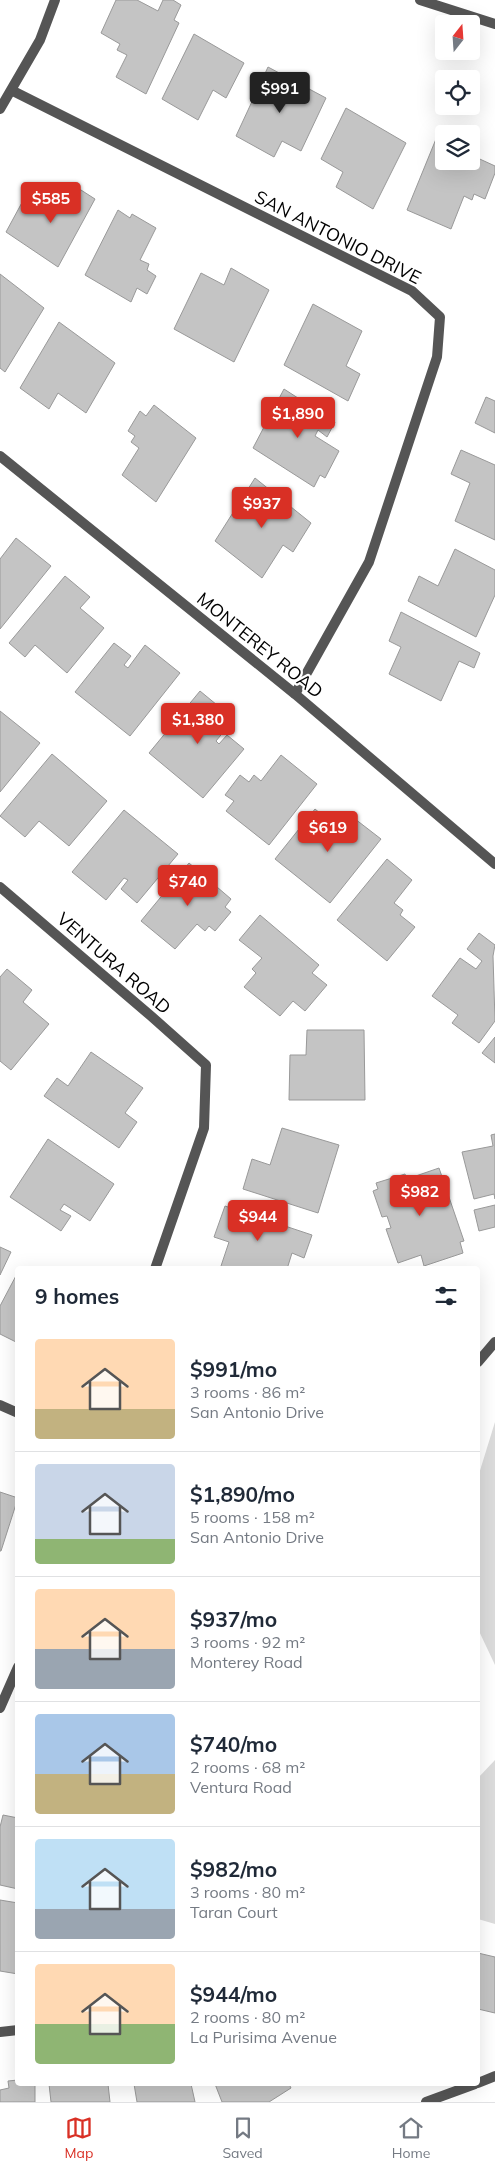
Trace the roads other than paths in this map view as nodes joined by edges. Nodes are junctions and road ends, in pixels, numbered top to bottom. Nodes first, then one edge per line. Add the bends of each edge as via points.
1 (55, 0) edge
2 (420, 0) edge
3 (495, 24) edge
4 (13, 91) junction
5 (0, 110) edge
6 (0, 456) edge
7 (295, 694) junction
8 (495, 864) edge
9 (0, 887) edge
10 (156, 1266) edge
11 (495, 1342) edge
12 (480, 1360) edge
13 (0, 1405) edge
14 (15, 1412) edge
15 (15, 1674) edge
16 (0, 1708) edge
17 (15, 2030) edge
18 (0, 2032) edge
19 (495, 2076) edge
20 (480, 2082) edge
21 (468, 2086) edge
22 (426, 2102) edge

1 - 4 street via 40,40
2 - 3 street
4 - 5 street
4 - 7 street, SAN ANTONIO DRIVE via 412,290 440,317 437,357 369,562
6 - 7 street, MONTEREY ROAD
7 - 8 street, MONTEREY ROAD
9 - 10 street, VENTURA ROAD via 206,1066 204,1128
11 - 12 street
13 - 14 street
15 - 16 street
17 - 18 street
19 - 20 street
21 - 22 street

